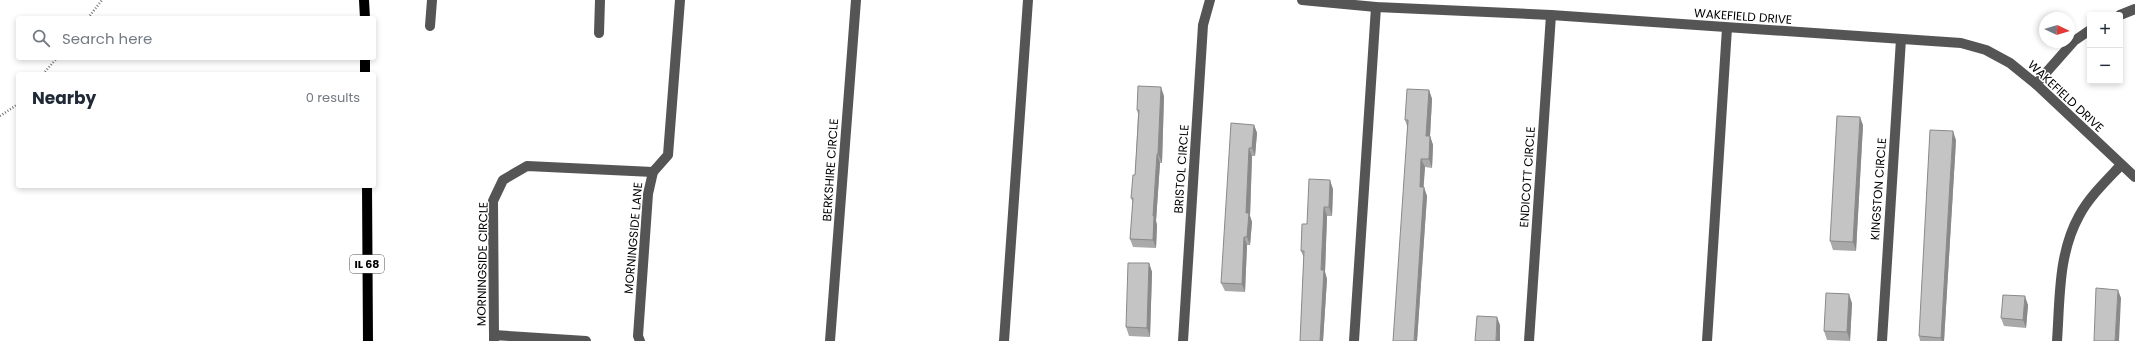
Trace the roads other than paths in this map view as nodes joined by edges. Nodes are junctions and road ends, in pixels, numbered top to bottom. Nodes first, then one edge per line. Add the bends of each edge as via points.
1 (364, 0) edge
2 (432, 0) edge
3 (600, 0) edge
4 (680, 0) edge
5 (856, 0) edge
6 (1028, 0) edge
7 (1210, 0) edge
8 (1302, 0) edge
9 (1376, 7) junction
10 (2135, 9) edge
11 (2123, 14) edge
12 (365, 16) edge
13 (1551, 16) junction
14 (430, 26) dead end
15 (1727, 28) junction
16 (2087, 32) edge
17 (598, 33) dead end
18 (1901, 39) junction
19 (365, 60) edge
20 (365, 72) edge
21 (2036, 84) junction
22 (2121, 164) junction
23 (653, 172) junction
24 (2135, 177) edge
25 (367, 188) edge
26 (494, 338) edge
27 (368, 341) edge
28 (586, 341) edge
29 (640, 341) edge
30 (830, 341) edge
31 (1004, 341) edge
32 (1182, 341) edge
33 (1354, 341) edge
34 (1529, 341) edge
35 (1707, 341) edge
36 (1882, 341) edge
37 (2057, 341) edge

1 - 12 main road
2 - 14 street
3 - 17 street
4 - 23 street, MORNINGSIDE LANE via 668,155
5 - 30 street, BERKSHIRE CIRCLE
6 - 31 street
7 - 32 street, BRISTOL CIRCLE via 1203,25
8 - 9 street, WAKEFIELD DRIVE
9 - 13 street, WAKEFIELD DRIVE
9 - 33 street
10 - 11 street
13 - 15 street, WAKEFIELD DRIVE
13 - 34 street, ENDICOTT CIRCLE
15 - 18 street, WAKEFIELD DRIVE
15 - 35 street
16 - 21 street via 2074,41
18 - 21 street, WAKEFIELD DRIVE via 1961,43 1986,50 2010,62
18 - 36 street, KINGSTON CIRCLE
19 - 20 main road
21 - 22 street, WAKEFIELD DRIVE
22 - 24 street, WAKEFIELD DRIVE
22 - 37 street via 2094,193 2068,239 2062,265
23 - 26 street, MORNINGSIDE CIRCLE via 527,166 503,180 493,201
23 - 29 street, MORNINGSIDE LANE via 648,202 638,336
25 - 27 main road, IL 68
26 - 28 street, MORNINGSIDE CIRCLE

